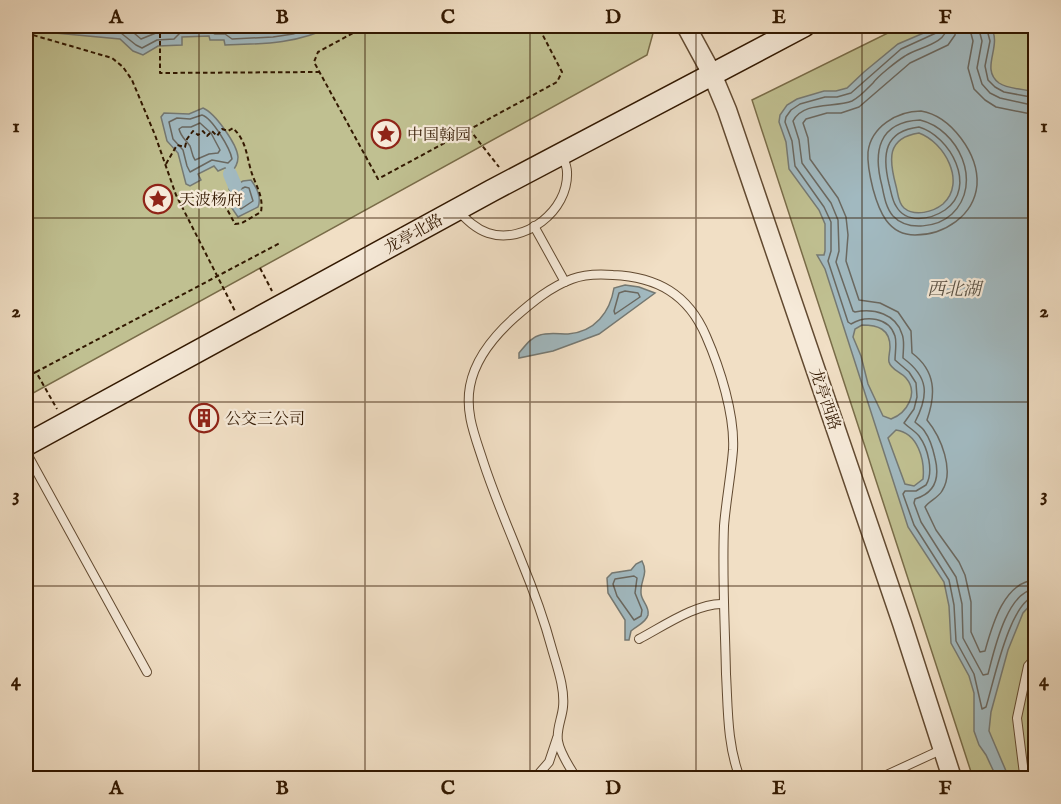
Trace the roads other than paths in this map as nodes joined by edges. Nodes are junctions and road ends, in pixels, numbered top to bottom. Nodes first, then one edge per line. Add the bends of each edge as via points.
1 (686, 26) edge
2 (773, 26) edge
3 (804, 26) edge
4 (1035, 26) edge
5 (1035, 45) edge
6 (709, 68) junction
7 (562, 153) junction
8 (456, 209) junction
9 (534, 226) junction
10 (565, 282) junction
11 (26, 429) edge
12 (26, 445) edge
13 (26, 452) edge
14 (724, 604) junction
15 (639, 639) dead end
16 (1035, 657) edge
17 (147, 672) dead end
18 (557, 737) junction
19 (942, 749) junction
20 (535, 778) edge
21 (576, 778) edge
22 (740, 778) edge
23 (880, 778) edge
24 (952, 778) edge
25 (1027, 778) edge

1 - 6 street, 龙亭西路
2 - 6 main road, 龙亭北路
3 - 6 main road, 龙亭北路
4 - 5 lane
6 - 7 main road, 龙亭北路
6 - 11 main road, 龙亭北路 via 501,169
6 - 19 street, 龙亭西路 via 731,121
7 - 8 main road, 龙亭北路
7 - 9 lane via 566,188 552,212
8 - 9 lane via 487,233 513,235
8 - 12 main road, 龙亭北路
9 - 10 lane
10 - 14 lane via 594,274 654,282 680,298 705,333 733,427 724,525
10 - 18 lane via 540,296 497,333 477,364 468,408 495,497 552,647 564,704
13 - 17 lane
14 - 15 lane via 701,607
14 - 22 lane via 728,718
16 - 25 lane via 1028,666 1017,718
18 - 20 lane via 549,762
18 - 21 lane
19 - 23 lane
19 - 24 street, 龙亭西路

